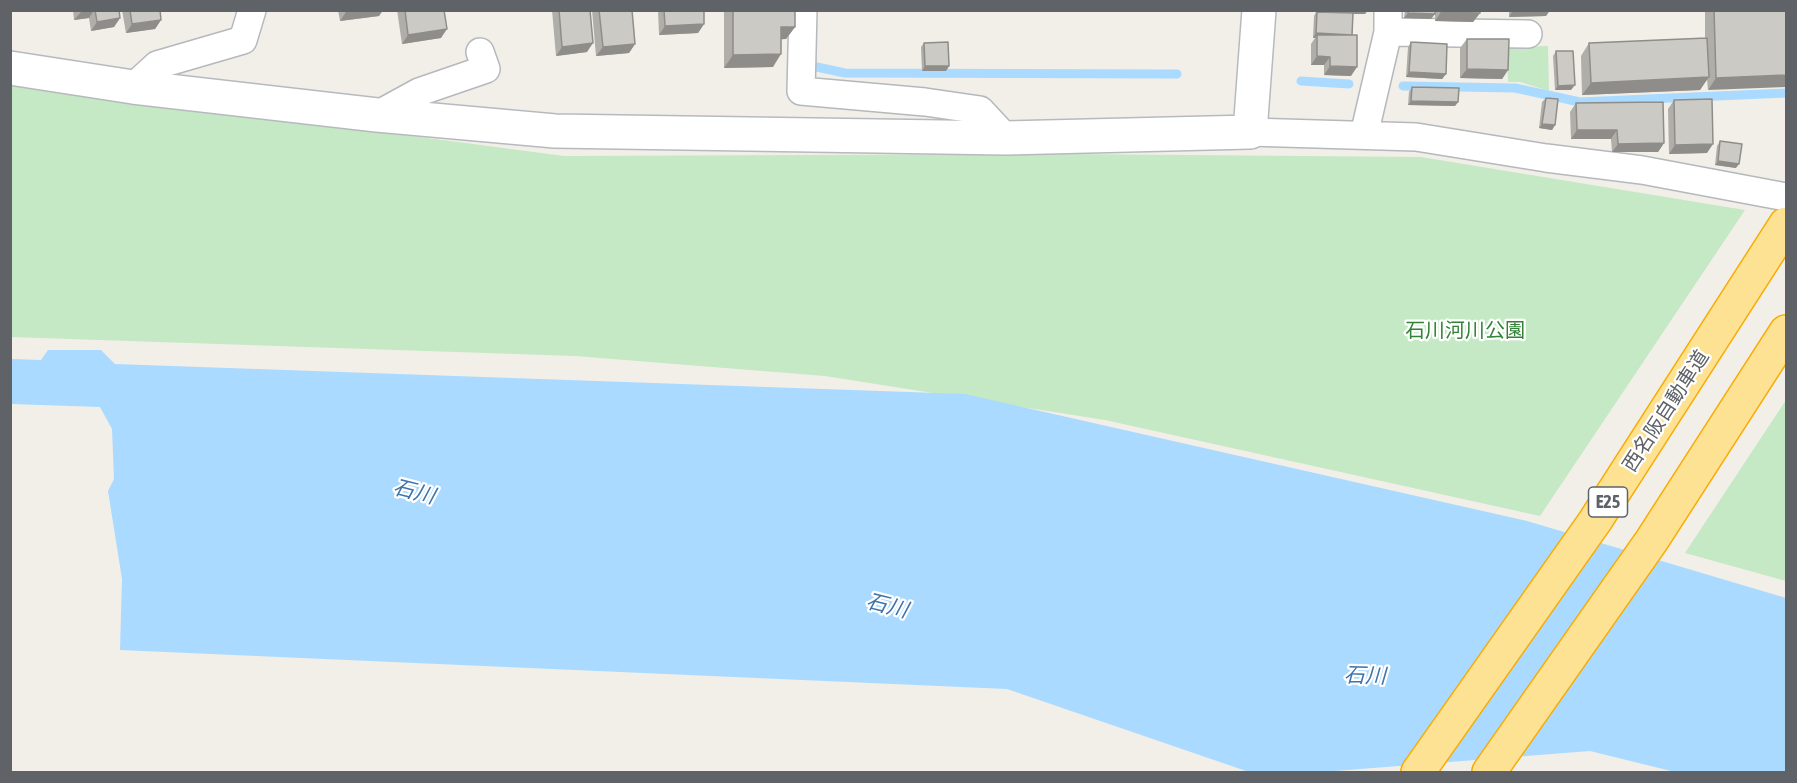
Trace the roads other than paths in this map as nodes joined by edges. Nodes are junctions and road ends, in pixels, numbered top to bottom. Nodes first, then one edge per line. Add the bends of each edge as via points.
1 (252, 10) edge
2 (803, 10) edge
3 (1259, 10) edge
4 (1388, 21) edge
5 (1498, 22) edge
6 (1528, 34) dead end
7 (480, 52) dead end
8 (10, 68) edge
9 (133, 87) junction
10 (377, 115) junction
11 (1250, 132) junction
12 (1364, 135) junction
13 (1006, 138) junction
14 (1786, 197) edge
15 (1786, 224) edge
16 (1786, 332) edge
17 (1418, 772) edge
18 (1489, 772) edge

1 - 9 street via 243,40 157,65
2 - 13 street via 801,91 980,110
3 - 11 street
4 - 5 street
4 - 12 street
5 - 6 street
7 - 10 street via 486,69 419,92
8 - 9 street
9 - 10 street
10 - 13 street via 555,131
11 - 12 street
11 - 13 street
12 - 14 street via 1416,137 1642,170
15 - 17 highway, 西名阪自動車道 / E25 via 1595,521
16 - 18 highway via 1652,540

